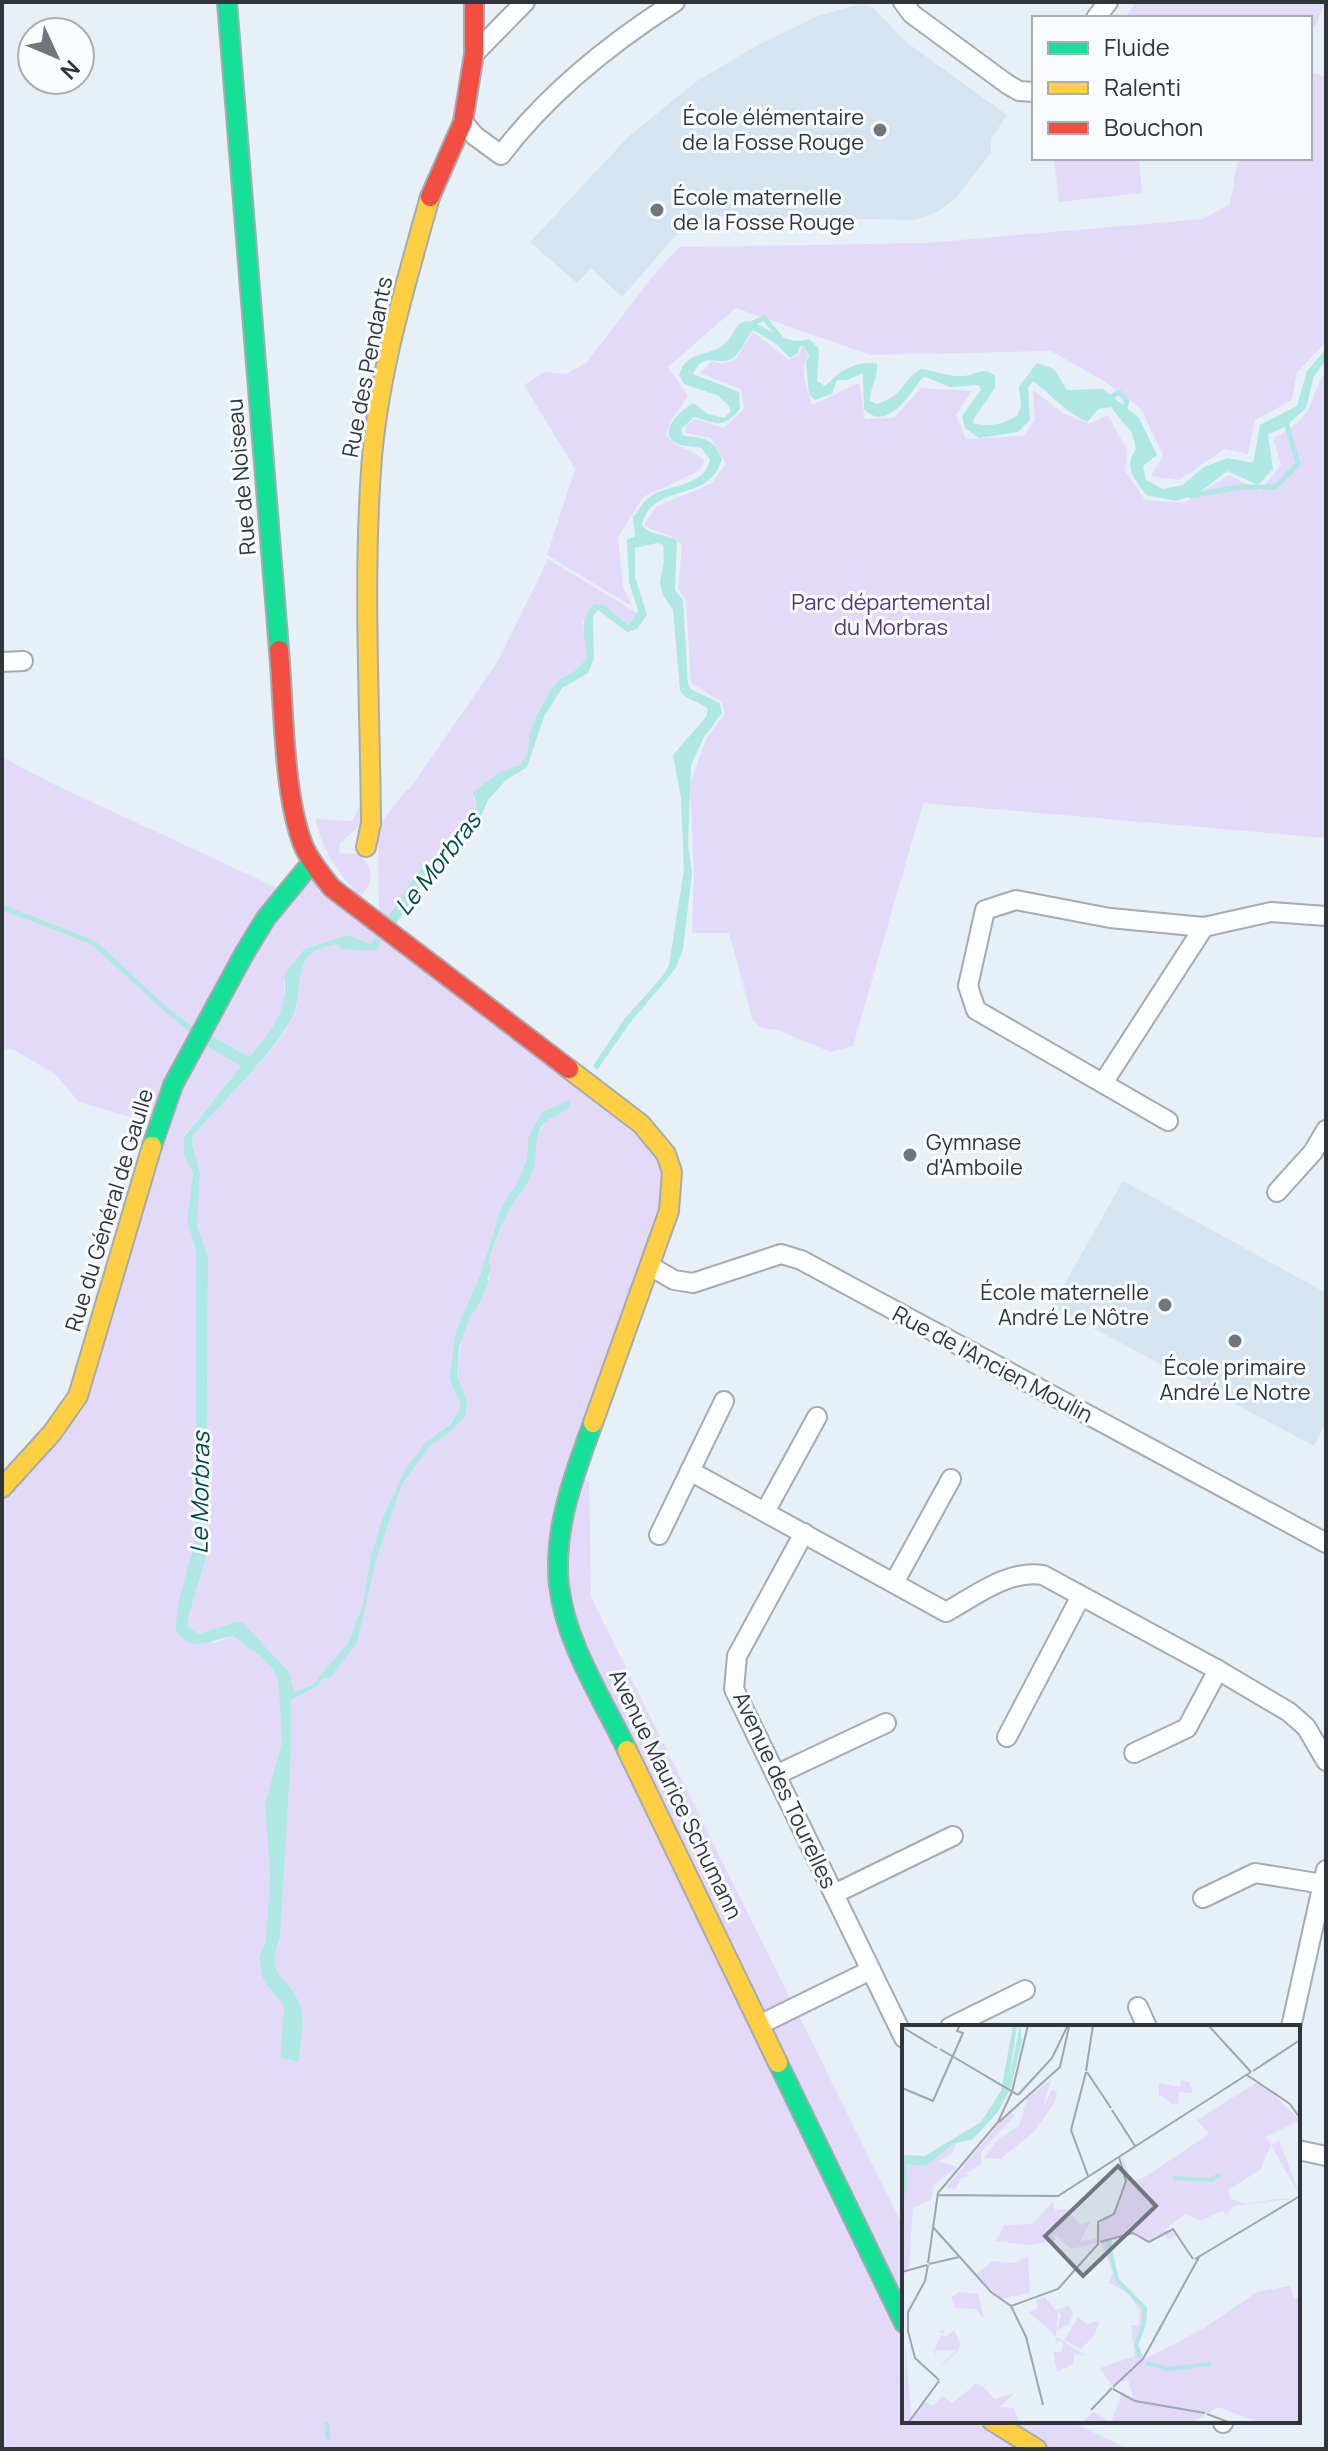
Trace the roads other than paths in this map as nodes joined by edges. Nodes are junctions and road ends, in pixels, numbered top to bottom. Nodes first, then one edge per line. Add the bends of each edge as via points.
1 (227, 2) edge
2 (474, 2) edge
3 (525, 2) edge
4 (675, 2) edge
5 (903, 2) edge
6 (474, 54) junction
7 (1032, 92) edge
8 (463, 122) junction
9 (23, 661) dead end
10 (2, 662) edge
11 (366, 847) dead end
12 (312, 862) junction
13 (1326, 916) edge
14 (1204, 927) junction
15 (415, 951) joint
16 (1103, 1083) junction
17 (1168, 1121) dead end
18 (1326, 1130) edge
19 (1277, 1192) dead end
20 (650, 1266) junction
21 (724, 1401) dead end
22 (817, 1417) dead end
23 (690, 1471) junction
24 (951, 1479) dead end
25 (2, 1488) edge
26 (765, 1512) junction
27 (804, 1533) junction
28 (659, 1535) dead end
29 (1326, 1543) edge
30 (894, 1583) junction
31 (1081, 1596) junction
32 (1218, 1670) junction
33 (886, 1723) dead end
34 (1007, 1737) dead end
35 (1134, 1753) dead end
36 (1326, 1761) edge
37 (776, 1775) junction
38 (953, 1836) dead end
39 (1324, 1877) edge
40 (834, 1894) junction
41 (1203, 1898) dead end
42 (871, 1970) junction
43 (1025, 1990) dead end
44 (1138, 2007) dead end
45 (761, 2024) junction
46 (954, 2025) edge
47 (1146, 2025) edge
48 (1291, 2025) edge
49 (902, 2034) edge
50 (1300, 2150) edge
51 (1326, 2156) edge
52 (902, 2319) edge
53 (995, 2423) edge
54 (1037, 2449) edge

1 - 12 street, Rue de Noiseau via 286,736 293,802
2 - 6 street, Rue des Pendants
3 - 6 street
4 - 8 street via 573,78 501,155
5 - 7 street via 1007,84
6 - 8 street, Rue des Pendants
8 - 11 street, Rue des Pendants via 431,194 381,394 368,574 371,823
9 - 10 street
12 - 15 street, Rue de Noiseau via 332,888
12 - 25 street, Rue du Général de Gaulle via 259,930 173,1085 78,1396 45,1443
13 - 14 street via 1271,912
14 - 16 street
14 - 16 street via 1110,918 1016,900 985,910 968,986 976,1010
15 - 20 street, Avenue Maurice Schumann via 616,1104 660,1145 673,1167 675,1186
16 - 17 street
18 - 19 street
20 - 29 street, Rue de l'Ancien Moulin via 674,1280 693,1283 781,1254 801,1260
20 - 45 street, Avenue Maurice Schumann via 568,1491 559,1587 573,1639
21 - 23 street
22 - 26 street
23 - 26 street
23 - 28 street
24 - 30 street
26 - 27 street
27 - 30 street
27 - 37 street, Avenue des Tourelles via 737,1656 734,1689
30 - 31 street via 946,1612 1027,1572
31 - 32 street
31 - 34 street
32 - 35 street via 1187,1728
32 - 36 street via 1298,1720
33 - 37 street
37 - 40 street, Avenue des Tourelles
38 - 40 street
39 - 41 street via 1255,1873
39 - 48 street
40 - 42 street, Avenue des Tourelles
42 - 45 street
42 - 49 street, Avenue des Tourelles
43 - 46 street
44 - 47 street
45 - 52 street, Avenue Maurice Schumann
50 - 51 street
53 - 54 street

